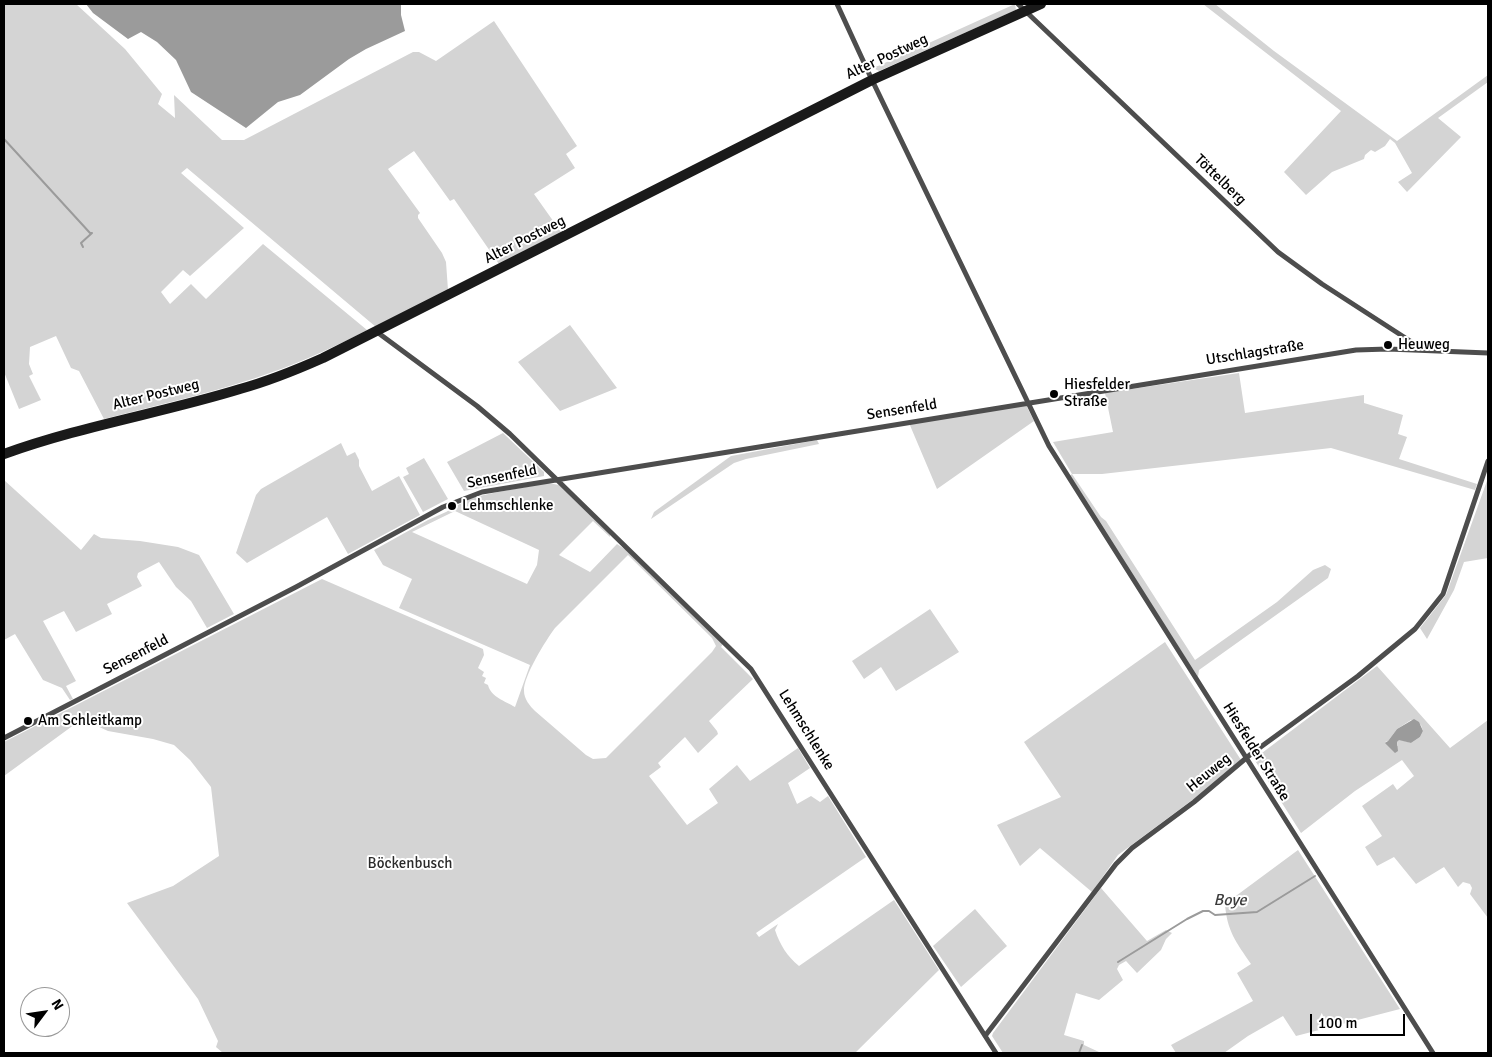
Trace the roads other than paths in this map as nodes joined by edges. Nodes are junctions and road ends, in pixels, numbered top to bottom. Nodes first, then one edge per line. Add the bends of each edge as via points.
1 (837, 4) edge
2 (1041, 4) edge
3 (1022, 7) edge
4 (872, 80) junction
5 (377, 332) junction
6 (1425, 350) junction
7 (1488, 352) edge
8 (1027, 402) junction
9 (4, 454) edge
10 (1488, 461) edge
11 (556, 479) junction
12 (4, 738) edge
13 (1246, 759) junction
14 (985, 1036) junction
15 (996, 1053) edge
16 (1433, 1053) edge

1 - 4 street, Hiesfelder Straße
2 - 3 main road, Alter Postweg
3 - 4 main road, Alter Postweg
3 - 6 street, Töttelberg via 1278,252
4 - 5 main road, Alter Postweg
4 - 8 street, Hiesfelder Straße
5 - 9 main road, Alter Postweg via 302,367 242,389 55,437
5 - 11 street, Lehmschlenke via 477,406
6 - 7 street, Utschlagstraße
6 - 8 street, Utschlagstraße via 1356,350
8 - 11 street, Sensenfeld
8 - 13 street, Hiesfelder Straße via 1049,446
10 - 13 street, Heuweg via 1449,579 1435,607 1394,647
11 - 12 street, Sensenfeld via 482,492 449,503 296,587
11 - 14 street, Lehmschlenke via 751,669
13 - 14 street, Heuweg via 1116,864
13 - 16 street, Hiesfelder Straße
14 - 15 street, Lehmschlenke

